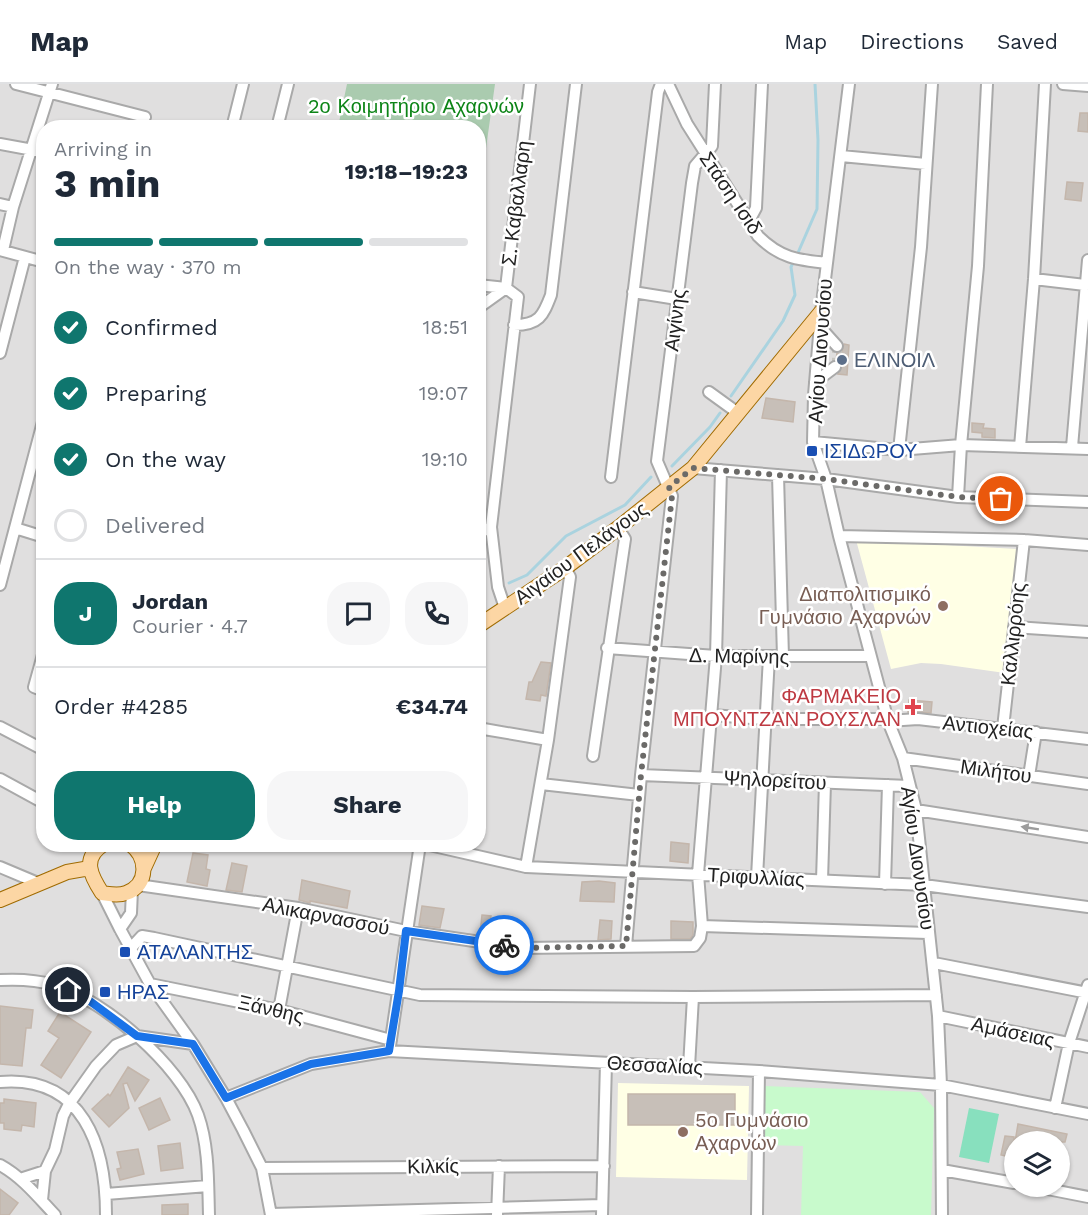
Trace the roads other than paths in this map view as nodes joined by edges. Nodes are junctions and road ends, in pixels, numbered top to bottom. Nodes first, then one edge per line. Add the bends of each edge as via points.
1 (16, 84) edge
2 (288, 84) edge
3 (530, 84) edge
4 (576, 84) edge
5 (661, 84) edge
6 (668, 84) edge
7 (715, 84) edge
8 (762, 84) edge
9 (849, 84) edge
10 (932, 84) edge
11 (987, 84) edge
12 (1045, 84) edge
13 (1063, 84) edge
14 (240, 85) edge
15 (1088, 86) edge
16 (51, 88) edge
17 (145, 117) dead end
18 (41, 120) edge
19 (233, 120) edge
20 (279, 120) edge
21 (36, 137) edge
22 (0, 144) edge
23 (32, 150) junction
24 (36, 151) edge
25 (705, 156) junction
26 (841, 156) junction
27 (926, 164) junction
28 (0, 204) edge
29 (13, 207) junction
30 (749, 221) junction
31 (2, 250) edge
32 (25, 257) junction
33 (36, 260) edge
34 (1088, 260) edge
35 (827, 263) junction
36 (1034, 279) junction
37 (1085, 285) junction
38 (486, 286) edge
39 (506, 288) junction
40 (633, 292) junction
41 (677, 299) junction
42 (486, 302) edge
43 (821, 312) junction
44 (514, 325) junction
45 (820, 327) junction
46 (837, 346) dead end
47 (0, 353) edge
48 (835, 367) dead end
49 (815, 382) junction
50 (709, 392) dead end
51 (738, 413) junction
52 (813, 442) junction
53 (961, 445) junction
54 (1020, 447) junction
55 (1072, 447) junction
56 (36, 448) edge
57 (1088, 449) edge
58 (899, 450) junction
59 (693, 468) junction
60 (722, 470) junction
61 (778, 475) junction
62 (611, 477) dead end
63 (826, 479) junction
64 (669, 487) junction
65 (958, 497) junction
66 (1088, 502) edge
67 (491, 527) junction
68 (15, 528) junction
69 (618, 528) junction
70 (486, 530) edge
71 (36, 535) edge
72 (838, 536) junction
73 (1024, 540) junction
74 (1088, 544) edge
75 (565, 568) junction
76 (0, 585) edge
77 (506, 609) junction
78 (486, 621) edge
79 (1014, 627) junction
80 (1088, 632) edge
81 (607, 648) junction
82 (655, 653) junction
83 (716, 656) junction
84 (870, 656) junction
85 (769, 657) junction
86 (783, 657) junction
87 (712, 715) junction
88 (765, 719) junction
89 (888, 721) junction
90 (0, 728) edge
91 (1003, 728) junction
92 (486, 729) edge
93 (1036, 732) junction
94 (1088, 739) edge
95 (548, 740) junction
96 (36, 746) edge
97 (592, 756) dead end
98 (903, 758) junction
99 (641, 775) junction
100 (1029, 776) junction
101 (706, 777) junction
102 (0, 779) edge
103 (764, 780) junction
104 (825, 783) junction
105 (541, 784) junction
106 (1088, 784) edge
107 (888, 785) junction
108 (909, 786) junction
109 (639, 795) junction
110 (36, 799) edge
111 (916, 810) junction
112 (1088, 837) edge
113 (96, 852) edge
114 (139, 852) edge
115 (151, 852) edge
116 (419, 852) edge
117 (462, 852) edge
118 (0, 867) edge
119 (526, 867) junction
120 (90, 868) junction
121 (144, 868) junction
122 (632, 871) junction
123 (698, 874) junction
124 (757, 877) junction
125 (822, 880) junction
126 (38, 883) junction
127 (885, 884) junction
128 (924, 885) junction
129 (135, 887) junction
130 (102, 893) junction
131 (0, 900) edge
132 (298, 908) junction
133 (1088, 908) edge
134 (702, 926) junction
135 (120, 928) junction
136 (406, 931) junction
137 (928, 933) junction
138 (626, 946) junction
139 (130, 949) junction
140 (934, 963) junction
141 (288, 965) junction
142 (0, 980) edge
143 (150, 984) junction
144 (1087, 990) edge
145 (399, 991) junction
146 (936, 995) junction
147 (693, 997) junction
148 (279, 1010) junction
149 (938, 1016) junction
150 (137, 1036) junction
151 (1069, 1043) junction
152 (193, 1044) junction
153 (390, 1045) junction
154 (1088, 1047) edge
155 (606, 1063) junction
156 (688, 1067) junction
157 (759, 1071) junction
158 (0, 1082) edge
159 (941, 1085) junction
160 (226, 1098) junction
161 (69, 1104) junction
162 (1055, 1108) junction
163 (1088, 1114) edge
164 (0, 1165) edge
165 (499, 1166) junction
166 (604, 1166) junction
167 (262, 1168) junction
168 (942, 1170) junction
169 (45, 1171) junction
170 (20, 1179) junction
171 (1004, 1181) edge
172 (208, 1186) junction
173 (1070, 1193) edge
174 (106, 1194) junction
175 (1088, 1197) edge
176 (42, 1200) junction
177 (602, 1210) edge
178 (497, 1211) edge
179 (55, 1215) edge
180 (106, 1215) edge
181 (209, 1215) edge
182 (271, 1215) edge
183 (757, 1215) edge
184 (942, 1215) edge

1 - 16 street
2 - 20 street
3 - 39 street, Σ. Καβαλλαρη
4 - 44 street via 551,295 544,315 528,325
5 - 40 street
6 - 25 street, Στάση Ισιδ
7 - 25 street, Αιγίνης via 712,146
8 - 30 street via 756,208
9 - 26 street, Αγίου Διονυσίου
10 - 27 street
11 - 53 street via 978,266
12 - 36 street
13 - 15 street
14 - 19 street
16 - 17 street
16 - 18 street
21 - 23 street
22 - 23 street
23 - 24 street
23 - 29 street
25 - 30 street, Στάση Ισιδ
25 - 41 street, Αιγίνης via 695,166
26 - 27 street
26 - 35 street, Αγίου Διονυσίου
27 - 58 street
28 - 29 street
29 - 31 street
30 - 35 street, Στάση Ισιδ via 758,236 785,256
31 - 32 street
32 - 33 street
32 - 47 street
34 - 37 street
35 - 43 street, Αγίου Διονυσίου
36 - 37 street
36 - 54 street
37 - 55 street
38 - 39 street
39 - 42 street, Σ. Καβαλλαρη
39 - 44 street via 518,297
40 - 41 street
40 - 62 street
41 - 64 street, Αιγίνης via 657,461
43 - 45 street, Αγίου Διονυσίου
43 - 51 main road, Αιγαίου Πελάγους
44 - 67 street
45 - 46 street
45 - 49 street, Αγίου Διονυσίου
48 - 49 street
49 - 52 street, Αγίου Διονυσίου
50 - 51 street
51 - 59 main road, Αιγαίου Πελάγους
52 - 58 street
52 - 63 street, Αγίου Διονυσίου
53 - 54 street
53 - 58 street
53 - 65 street
54 - 55 street
55 - 57 street
56 - 68 street
59 - 60 street
59 - 64 main road, Αιγαίου Πελάγους
60 - 61 street
60 - 83 street
61 - 63 street
61 - 86 street
63 - 65 street
63 - 72 street, Αγίου Διονυσίου
64 - 69 main road, Αιγαίου Πελάγους
64 - 82 street via 672,496
65 - 66 street
67 - 70 street
67 - 77 street via 498,587
68 - 71 street
68 - 76 street
69 - 75 main road, Αιγαίου Πελάγους
69 - 81 street via 625,539
72 - 73 street
72 - 84 street, Αγίου Διονυσίου
73 - 74 street
73 - 79 street, Καλλιρρόης
75 - 77 main road, Αιγαίου Πελάγους
75 - 95 street via 570,577
77 - 78 main road, Αιγαίου Πελάγους
79 - 80 street
79 - 91 street, Καλλιρρόης
81 - 82 street, Δ. Μαρίνης
81 - 97 street
82 - 83 street, Δ. Μαρίνης
82 - 99 street
83 - 85 street, Δ. Μαρίνης
83 - 87 street
84 - 86 street, Δ. Μαρίνης
84 - 89 street, Αγίου Διονυσίου
85 - 86 street, Δ. Μαρίνης
85 - 88 street
87 - 88 street, Αντιοχείας
87 - 101 street
88 - 89 street, Αντιοχείας
88 - 103 street
89 - 91 street, Αντιοχείας via 918,719
89 - 98 street, Αγίου Διονυσίου
90 - 96 street
91 - 93 street, Αντιοχείας
92 - 95 street
93 - 94 street, Αντιοχείας
93 - 100 street
95 - 105 street
98 - 100 street, Μιλήτου
98 - 108 street, Αγίου Διονυσίου
99 - 101 street, Ψηλορείτου
99 - 109 street
100 - 106 street, Μιλήτου
101 - 103 street, Ψηλορείτου
101 - 123 street
102 - 110 street
103 - 104 street, Ψηλορείτου
103 - 124 street
104 - 107 street, Ψηλορείτου
104 - 125 street
105 - 109 street
105 - 119 street
107 - 108 street, Ψηλορείτου
107 - 127 street
108 - 111 street, Αγίου Διονυσίου
109 - 122 street
112 -> 111 street
111 - 128 street, Αγίου Διονυσίου
113 - 120 main road
114 - 121 main road
115 - 121 main road
116 - 136 street
117 - 119 street, Τριφυλλίας
118 - 126 street
119 - 122 street, Τριφυλλίας
120 - 126 main road
120 - 130 main road
121 - 129 main road
122 - 123 street, Τριφυλλίας
122 - 138 street
123 - 124 street, Τριφυλλίας
123 - 134 street
124 - 125 street, Τριφυλλίας
125 - 127 street, Τριφυλλίας
126 - 131 main road
127 - 128 street, Τριφυλλίας
128 - 133 street, Τριφυλλίας
128 - 137 street, Αγίου Διονυσίου
129 - 130 main road via 116,895
129 - 132 street, Αλικαρνασσού
129 - 135 street via 131,913
130 - 135 street
132 - 136 street, Αλικαρνασσού
132 - 141 street
134 - 137 street
134 - 138 street, Αλικαρνασσού via 694,946
135 - 139 street
136 - 138 street, Αλικαρνασσού via 521,948
136 - 145 street
137 - 140 street, Αγίου Διονυσίου
139 - 141 street via 142,936
139 - 143 street
140 - 144 street
140 - 146 street, Αγίου Διονυσίου
141 - 145 street
141 - 148 street
142 - 150 street via 53,984 83,996
143 - 148 street, Ξάνθης
143 - 152 street
144 - 151 street
145 - 147 street via 420,995
145 - 153 street
146 - 147 street
146 - 149 street, Αγίου Διονυσίου
147 - 156 street
148 - 153 street, Ξάνθης
149 - 151 street, Αμάσειας
149 - 159 street, Αγίου Διονυσίου
150 - 152 street
150 - 161 street via 116,1045 96,1065
150 - 172 street via 172,1070 193,1102 205,1144
151 - 154 street, Αμάσειας
151 - 162 street
152 - 160 street
153 - 155 street, Θεσσαλίας
153 - 160 street, Θεσσαλίας via 311,1064
155 - 156 street, Θεσσαλίας
155 - 166 street
156 - 157 street, Θεσσαλίας
157 - 159 street, Θεσσαλίας
157 - 183 street
158 - 161 street via 37,1084
159 - 162 street, Θεσσαλίας
159 - 168 street, Αγίου Διονυσίου
160 - 167 street
161 - 169 street
161 - 174 street via 94,1136
162 - 163 street, Θεσσαλίας
164 - 170 street
165 - 166 street, Κιλκίς
165 - 167 street, Κιλκίς
165 - 178 street
166 - 177 street
167 - 182 street
168 - 171 street
168 - 184 street, Αγίου Διονυσίου
169 - 170 street
169 - 176 street
170 - 176 street
172 - 174 street
172 - 181 street
173 - 175 street
174 - 180 street
176 - 179 street
177 - 178 street
178 - 182 street

